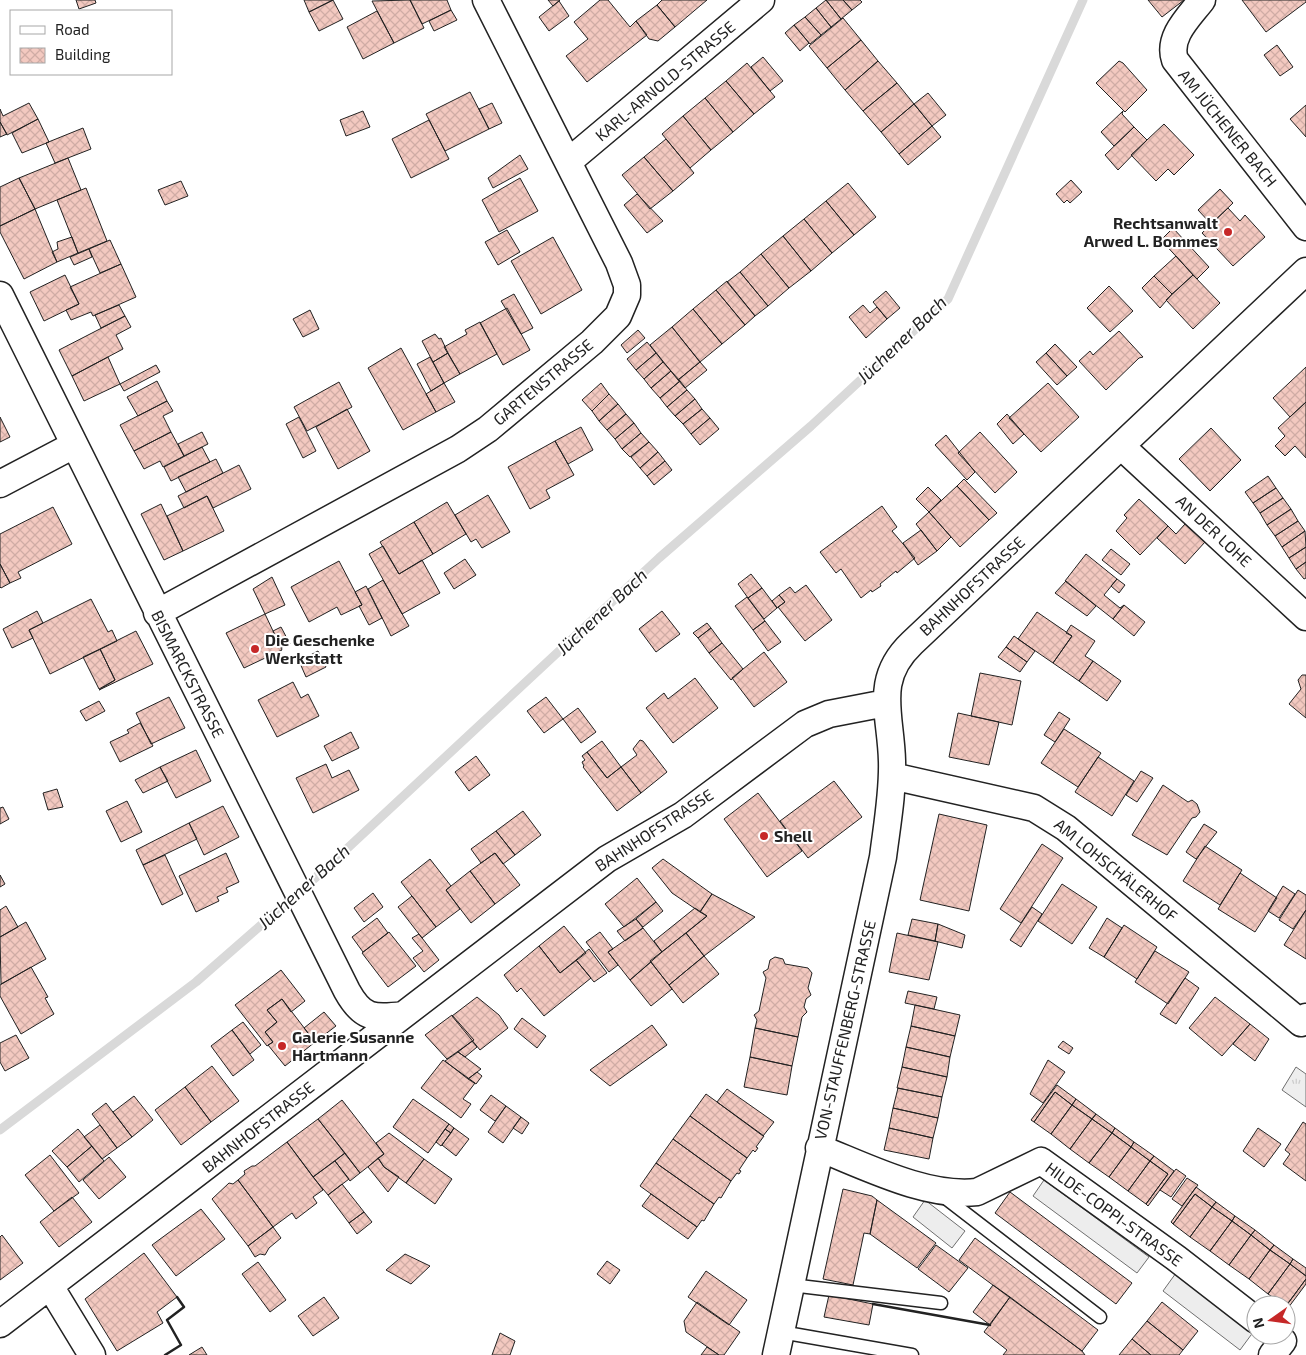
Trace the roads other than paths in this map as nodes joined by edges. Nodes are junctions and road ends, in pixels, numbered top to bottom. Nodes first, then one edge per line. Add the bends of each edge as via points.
1 (486, 0) edge
2 (761, 0) edge
3 (1202, 0) edge
4 (568, 162) junction
5 (1306, 227) edge
6 (1306, 271) edge
7 (0, 295) edge
8 (74, 445) junction
9 (1121, 446) junction
10 (0, 484) edge
11 (157, 613) junction
12 (1306, 617) edge
13 (886, 703) junction
14 (892, 776) junction
15 (402, 1015) junction
16 (1306, 1017) edge
17 (819, 1148) junction
18 (935, 1190) junction
19 (791, 1284) junction
20 (50, 1286) junction
21 (941, 1303) dead end
22 (1246, 1312) edge
23 (1100, 1317) dead end
24 (0, 1324) edge
25 (778, 1343) edge
26 (92, 1355) edge
27 (912, 1355) edge

1 - 4 street, GARTENSTRASSE
2 - 4 street, KARL-ARNOLD-STRASSE
3 - 5 street, AM JÜCHENER BACH via 1176,35 1172,48 1175,60
4 - 11 street, GARTENSTRASSE via 619,263 626,285 625,303 607,328 474,439
6 - 9 street, BAHNHOFSTRASSE
7 - 8 street, BISMARCKSTRASSE
8 - 10 street
8 - 11 street, BISMARCKSTRASSE
9 - 12 street, AN DER LOHE
9 - 13 street, BAHNHOFSTRASSE via 905,649 891,670
11 - 15 street, BISMARCKSTRASSE via 346,991 358,1009 374,1017
13 - 14 street, VON-STAUFFENBERG-STRASSE
13 - 15 street, BAHNHOFSTRASSE via 828,714 795,729 683,815 607,859
14 - 16 street, AM LOHSCHÄLERHOF via 1011,802 1047,815 1301,1023
14 - 17 street, VON-STAUFFENBERG-STRASSE via 883,857
15 - 20 street, BAHNHOFSTRASSE
17 - 18 street, HILDE-COPPI-STRASSE
17 - 19 street, VON-STAUFFENBERG-STRASSE
18 - 22 street, HILDE-COPPI-STRASSE via 977,1192 1041,1161
18 - 23 lane
19 - 21 lane
19 - 25 street, VON-STAUFFENBERG-STRASSE
20 - 24 street, BAHNHOFSTRASSE
20 - 26 street
25 - 27 lane

